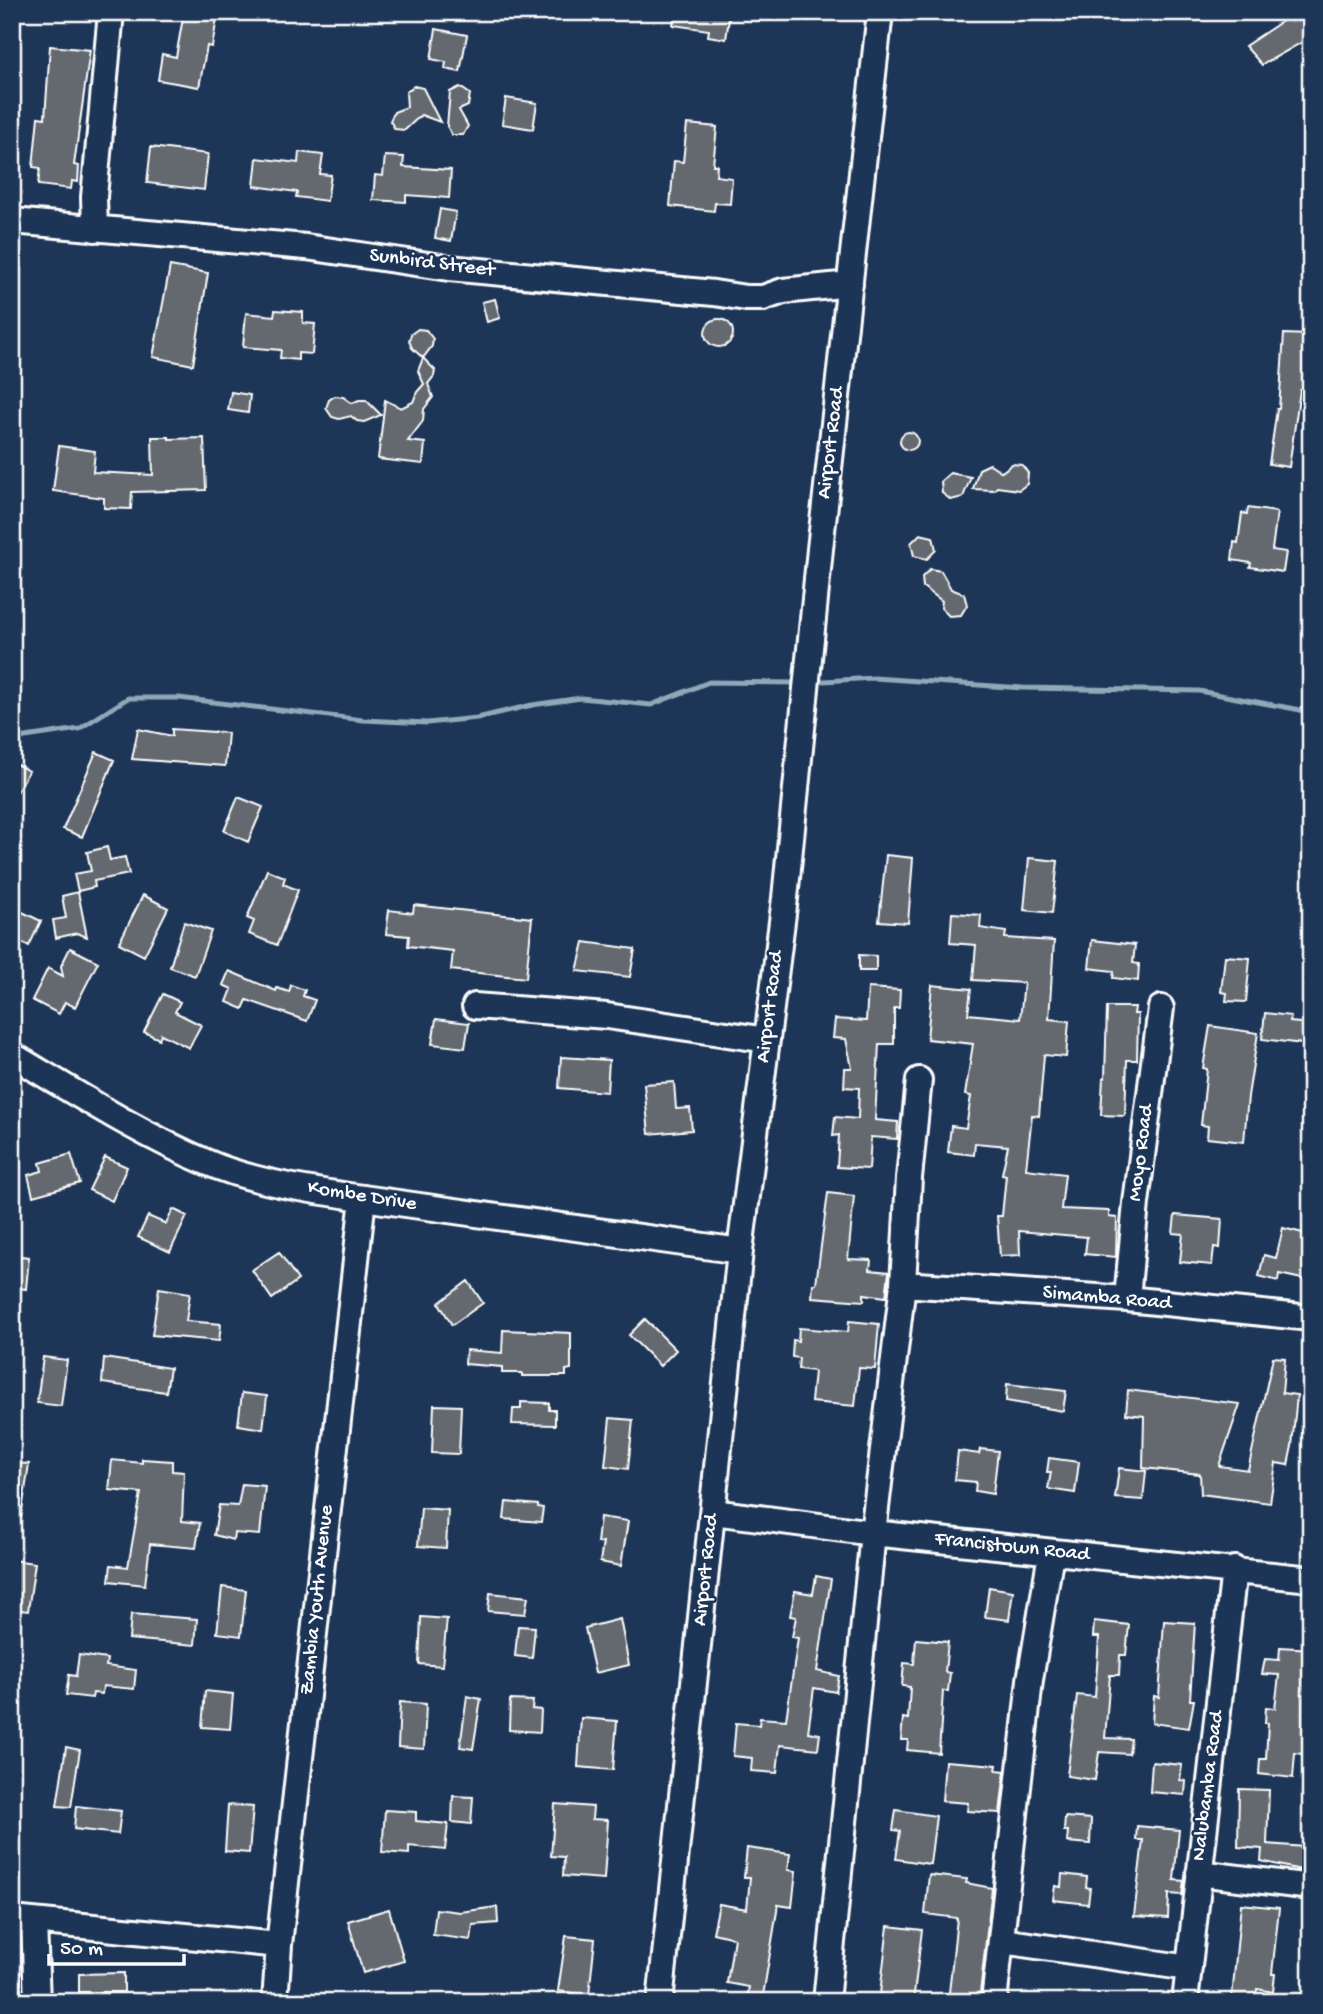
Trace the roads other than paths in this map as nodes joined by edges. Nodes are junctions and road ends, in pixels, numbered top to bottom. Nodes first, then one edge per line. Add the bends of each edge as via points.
1 (111, 12) edge
2 (880, 12) edge
3 (12, 221) edge
4 (95, 229) junction
5 (850, 284) junction
6 (475, 1006) dead end
7 (1161, 1008) dead end
8 (767, 1040) junction
9 (12, 1056) edge
10 (919, 1080) dead end
11 (363, 1199) junction
12 (740, 1251) junction
13 (903, 1284) junction
14 (1127, 1299) junction
15 (1311, 1318) edge
16 (713, 1512) junction
17 (873, 1533) junction
18 (1051, 1553) junction
19 (1234, 1569) junction
20 (1311, 1579) edge
21 (1199, 1873) junction
22 (1311, 1887) edge
23 (23, 1921) edge
24 (1002, 1941) junction
25 (279, 1945) junction
26 (1189, 1968) junction
27 (37, 2002) edge
28 (275, 2002) edge
29 (660, 2002) edge
30 (826, 2002) edge
31 (994, 2002) edge
32 (1185, 2002) edge

1 - 4 street
2 - 5 street, Airport Road
3 - 4 street, Sunbird Street
4 - 5 street, Sunbird Street via 306,247 449,268 746,298
5 - 8 street, Airport Road
6 - 8 street via 607,1016
7 - 14 street, Moyo Road
8 - 12 street, Airport Road
9 - 11 street, Kombe Drive via 124,1122 207,1163 238,1174
10 - 13 street
11 - 12 street, Kombe Drive
11 - 25 street, Zambia Youth Avenue
12 - 16 street, Airport Road
13 - 14 street, Simamba Road
13 - 17 street
14 - 15 street, Simamba Road
16 - 17 street, Francistown Road
16 - 29 street, Airport Road
17 - 18 street, Francistown Road
17 - 30 street
18 - 19 street, Francistown Road
18 - 24 street via 1030,1680
19 - 20 street, Francistown Road
19 - 21 street, Nalubamba Road
21 - 22 street
21 - 26 street, Nalubamba Road
23 - 25 street
23 - 27 street
24 - 26 street
24 - 31 street
25 - 28 street, Zambia Youth Avenue
26 - 32 street, Nalubamba Road

